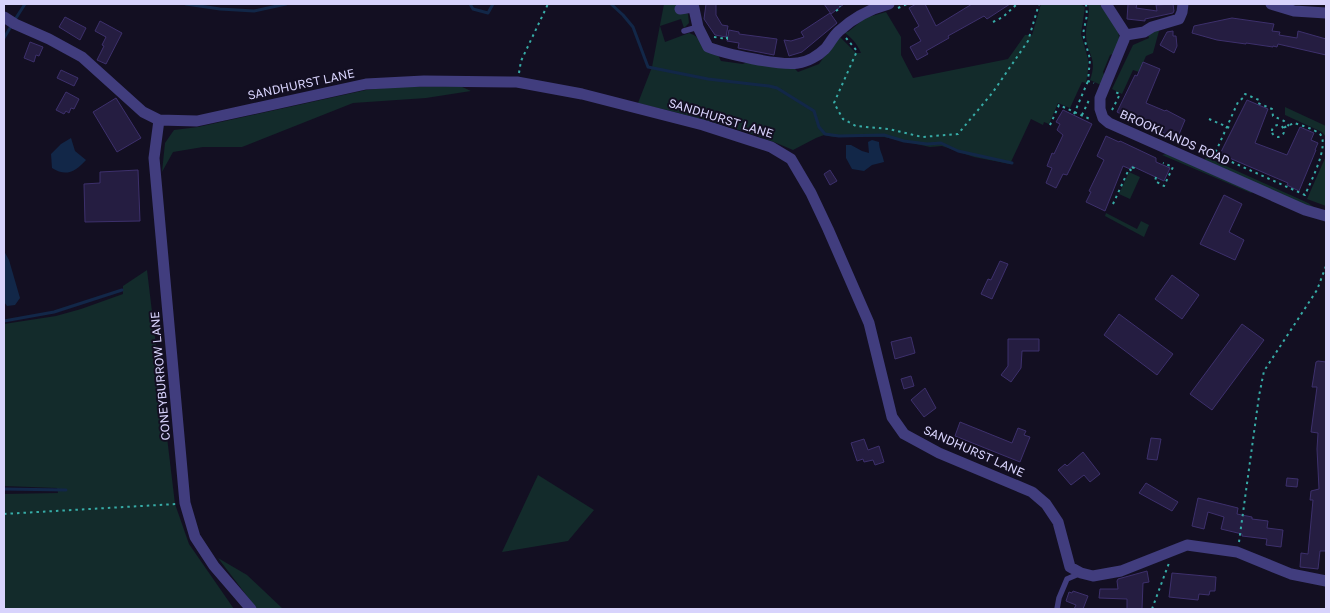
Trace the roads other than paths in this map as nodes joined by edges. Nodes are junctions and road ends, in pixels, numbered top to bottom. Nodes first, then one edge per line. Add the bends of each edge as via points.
1 (886, 4) edge
2 (1106, 4) edge
3 (1183, 4) edge
4 (1271, 4) edge
5 (693, 5) edge
6 (680, 10) dead end
7 (1326, 13) edge
8 (4, 18) edge
9 (698, 27) junction
10 (684, 31) dead end
11 (1126, 35) junction
12 (159, 120) junction
13 (1326, 216) edge
14 (1070, 567) junction
15 (1081, 573) junction
16 (1068, 579) junction
17 (1326, 581) edge
18 (250, 609) edge
19 (1057, 609) edge

1 - 9 street via 854,18 824,50 796,64 720,52 708,47
2 - 11 street
3 - 11 street via 1179,19
4 - 7 street via 1294,11
5 - 6 street
5 - 9 street
8 - 12 street, SANDHURST LANE via 82,57 143,112
9 - 10 lane
11 - 13 street, BROOKLANDS ROAD via 1100,98 1103,118 1305,210
12 - 14 street, SANDHURST LANE via 197,121 366,84 517,82 582,94 703,124 771,147 791,159 811,193 869,323 892,417 904,434 1032,492 1046,504 1058,522
12 - 18 street, CONEYBURROW LANE via 154,158 185,503 195,537 214,566
14 - 15 street
14 - 16 lane
15 - 16 lane
15 - 17 street via 1092,576 1121,571 1187,544 1238,552 1291,574
16 - 19 lane

